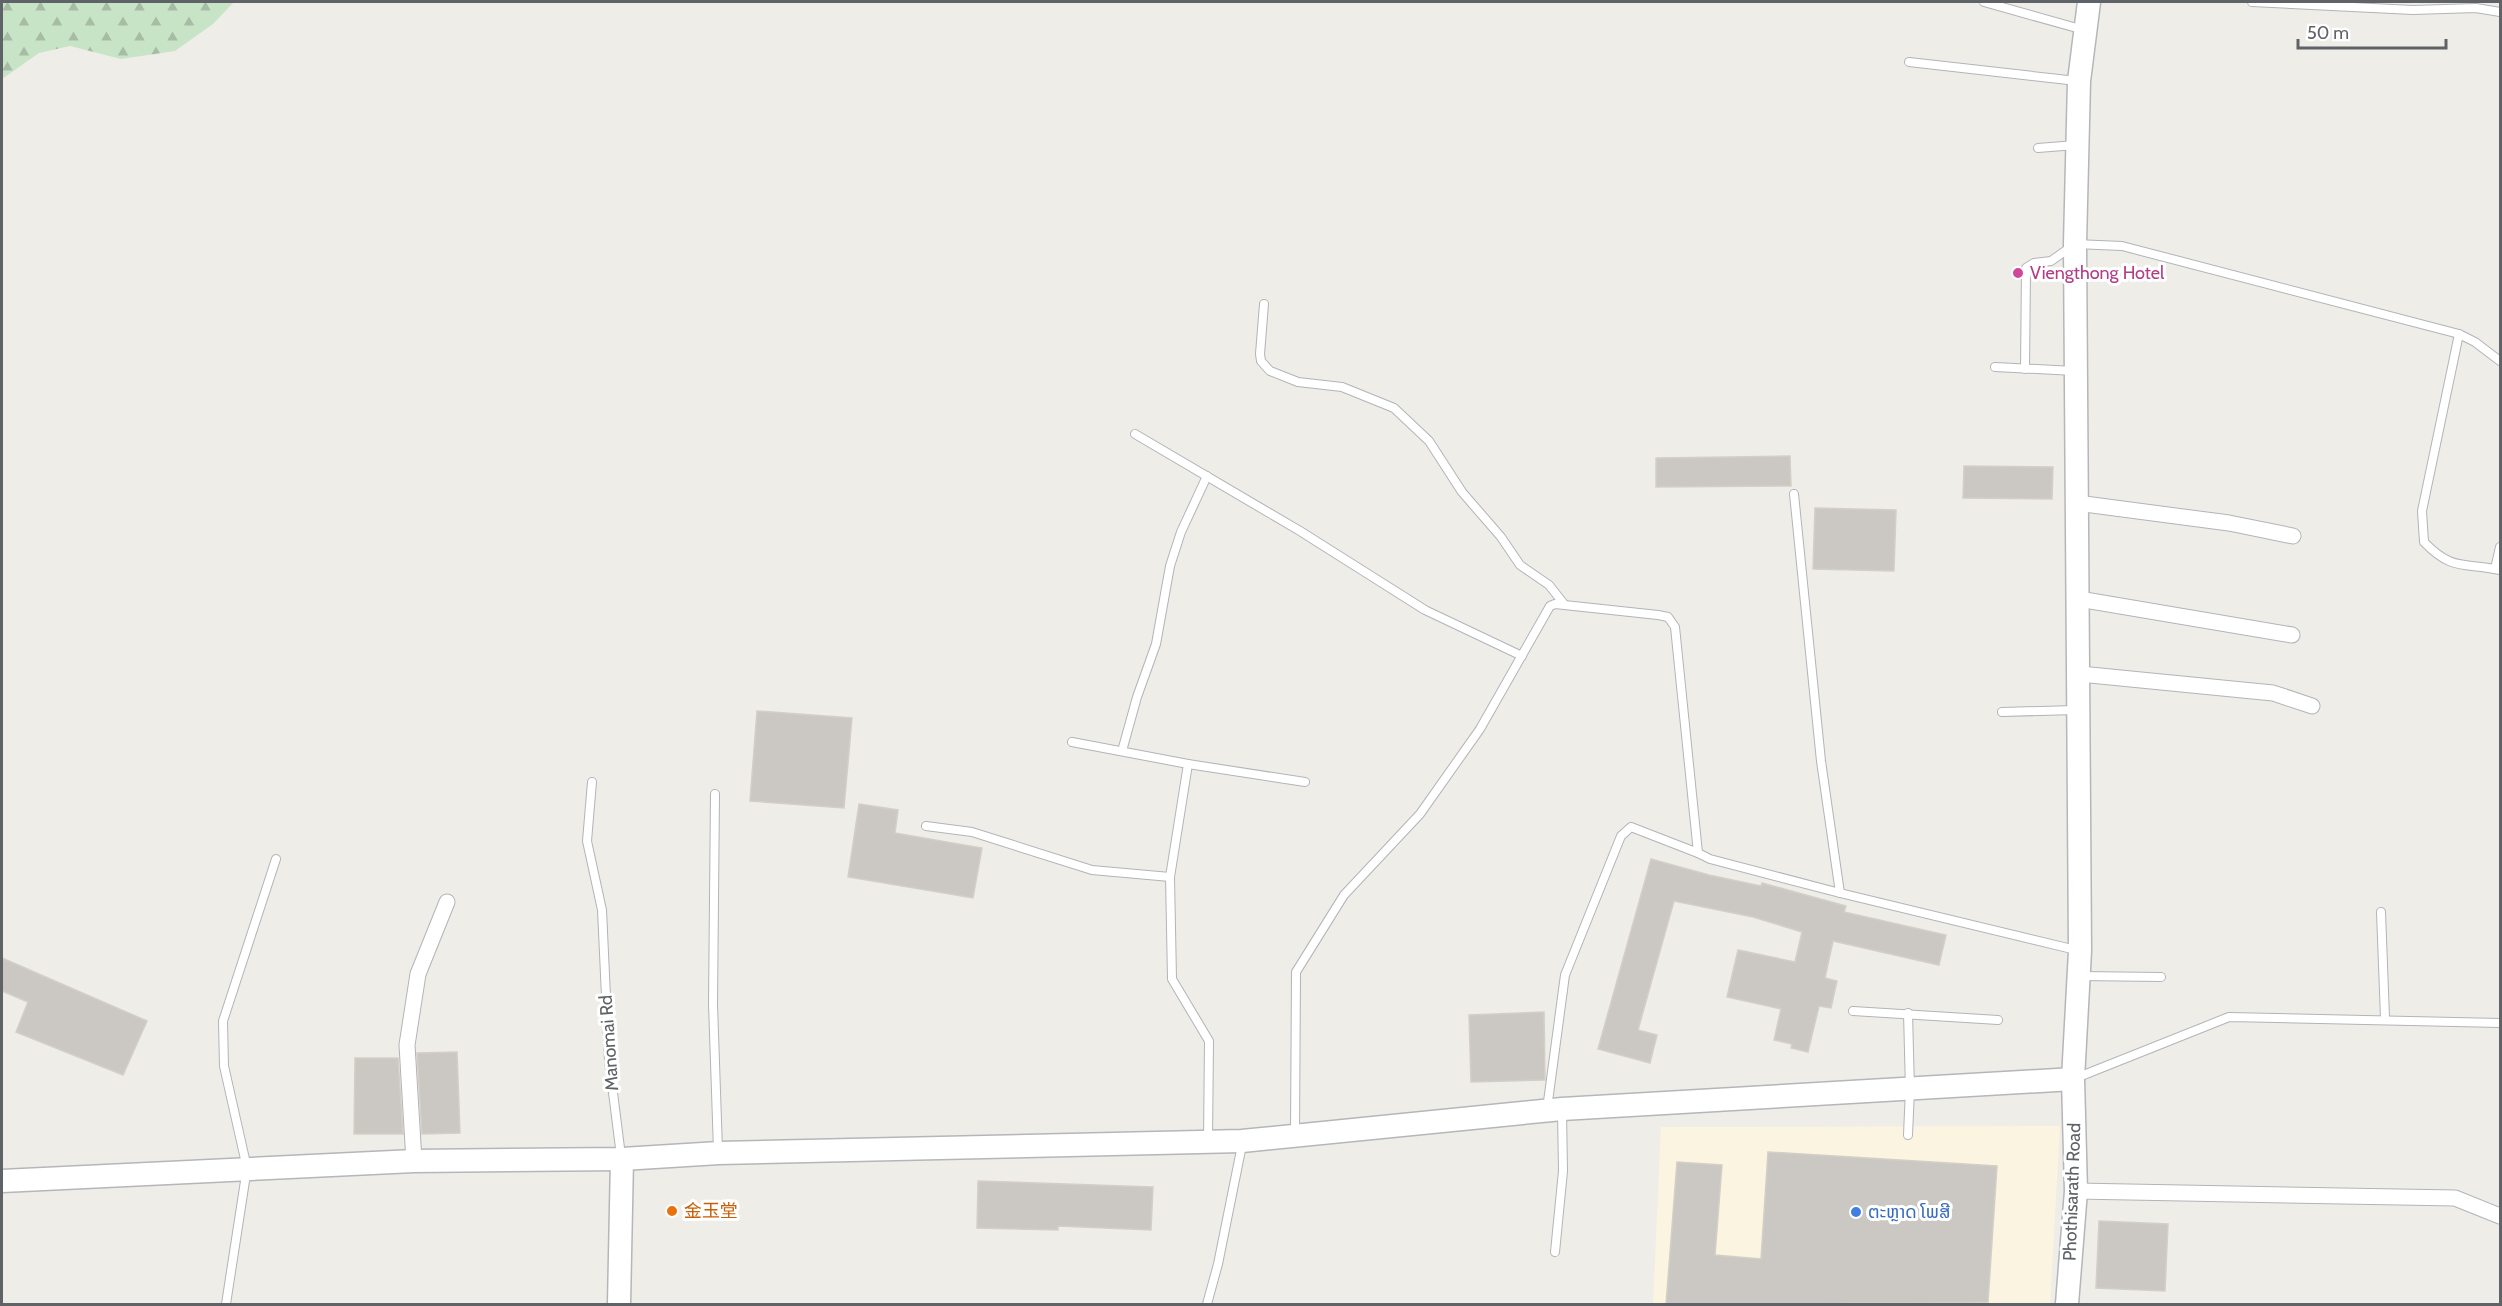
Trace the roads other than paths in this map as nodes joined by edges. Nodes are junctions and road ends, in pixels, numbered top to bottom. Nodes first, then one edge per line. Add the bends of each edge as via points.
1 (1984, 2) edge
2 (2089, 2) edge
3 (2252, 2) edge
4 (2476, 5) edge
5 (2500, 12) edge
6 (2085, 31) junction
7 (1909, 62) dead end
8 (2079, 81) junction
9 (2077, 145) junction
10 (2038, 148) dead end
11 (2075, 244) junction
12 (1264, 304) dead end
13 (2459, 334) junction
14 (2500, 361) edge
15 (1995, 367) dead end
16 (2025, 369) junction
17 (2077, 371) junction
18 (1135, 434) dead end
19 (1207, 476) junction
20 (1794, 494) dead end
21 (2078, 503) junction
22 (2293, 536) dead end
23 (2500, 547) edge
24 (2498, 569) edge
25 (2079, 599) junction
26 (1564, 604) junction
27 (2292, 635) dead end
28 (1522, 656) junction
29 (2080, 674) junction
30 (2312, 706) dead end
31 (2080, 710) junction
32 (2002, 712) dead end
33 (1072, 742) dead end
34 (1122, 750) junction
35 (1188, 764) junction
36 (592, 782) dead end
37 (1305, 782) dead end
38 (715, 794) dead end
39 (926, 826) dead end
40 (1698, 853) junction
41 (276, 859) dead end
42 (1170, 877) junction
43 (1840, 893) junction
44 (447, 902) dead end
45 (2381, 912) dead end
46 (2080, 951) junction
47 (2079, 976) junction
48 (2161, 977) dead end
49 (1853, 1011) dead end
50 (1908, 1013) junction
51 (2385, 1018) junction
52 (1998, 1020) dead end
53 (2500, 1023) edge
54 (2073, 1079) junction
55 (1910, 1089) junction
56 (1554, 1110) junction
57 (1908, 1135) dead end
58 (1295, 1136) junction
59 (1208, 1141) junction
60 (1242, 1141) junction
61 (718, 1153) junction
62 (622, 1159) junction
63 (414, 1161) junction
64 (247, 1168) junction
65 (2, 1181) edge
66 (2076, 1191) junction
67 (2500, 1216) edge
68 (1555, 1252) dead end
69 (226, 1305) edge
70 (619, 1305) edge
71 (1207, 1305) edge
72 (2067, 1305) edge

1 - 6 lane
2 - 6 street, Phothisarath Road
3 - 4 lane via 2413,10
4 - 5 lane
6 - 8 street, Phothisarath Road
7 - 8 lane
8 - 9 street, Phothisarath Road
9 - 10 lane
9 - 11 street, Phothisarath Road
11 - 13 lane via 2122,246
11 - 16 lane via 2051,261 2026,268
11 - 17 street, Phothisarath Road
12 - 26 lane via 1260,354 1270,371 1298,382 1342,387 1394,408 1429,441 1462,492 1520,566 1549,585
13 - 14 lane
13 - 24 lane via 2422,511 2424,542 2440,559 2467,567
15 - 16 lane
16 - 17 lane
17 - 21 street, Phothisarath Road
18 - 19 lane
19 - 28 lane via 1425,610
19 - 34 lane via 1170,566 1156,644
20 - 43 lane via 1821,761
21 - 22 street via 2229,523
21 - 25 street, Phothisarath Road
23 - 24 lane
25 - 27 street
25 - 29 street, Phothisarath Road
26 - 28 lane via 1550,606
26 - 40 lane via 1668,617 1675,627
28 - 58 lane via 1480,729 1420,814 1344,895 1296,972
29 - 30 street via 2273,693
29 - 31 street, Phothisarath Road
31 - 32 lane
31 - 46 street, Phothisarath Road
33 - 34 lane
34 - 35 lane
35 - 37 lane
35 - 42 lane
36 - 62 lane, Manomai Rd via 587,841 602,910 609,1061
38 - 61 lane via 713,1004
39 - 42 lane via 972,832 1092,870
40 - 43 lane
40 - 56 lane via 1631,827 1621,836 1565,975
41 - 64 lane via 223,1021 224,1066
42 - 59 lane via 1172,979 1209,1041
43 - 46 lane
44 - 63 street via 418,974 407,1045
45 - 51 lane
46 - 47 street, Phothisarath Road
47 - 48 lane
47 - 54 street, Phothisarath Road
49 - 50 lane
50 - 52 lane
50 - 55 lane
51 - 53 lane
51 - 54 lane via 2229,1017
54 - 55 street
54 - 66 street, Phothisarath Road
55 - 56 street
55 - 57 lane
56 - 58 street
56 - 68 lane via 1563,1171
58 - 60 street
59 - 60 street
59 - 61 street
60 - 71 lane
61 - 62 street
62 - 63 street
62 - 70 street, Manomai Rd
63 - 64 street
64 - 65 street
64 - 69 lane
66 - 67 street via 2455,1198
66 - 72 street, Phothisarath Road

